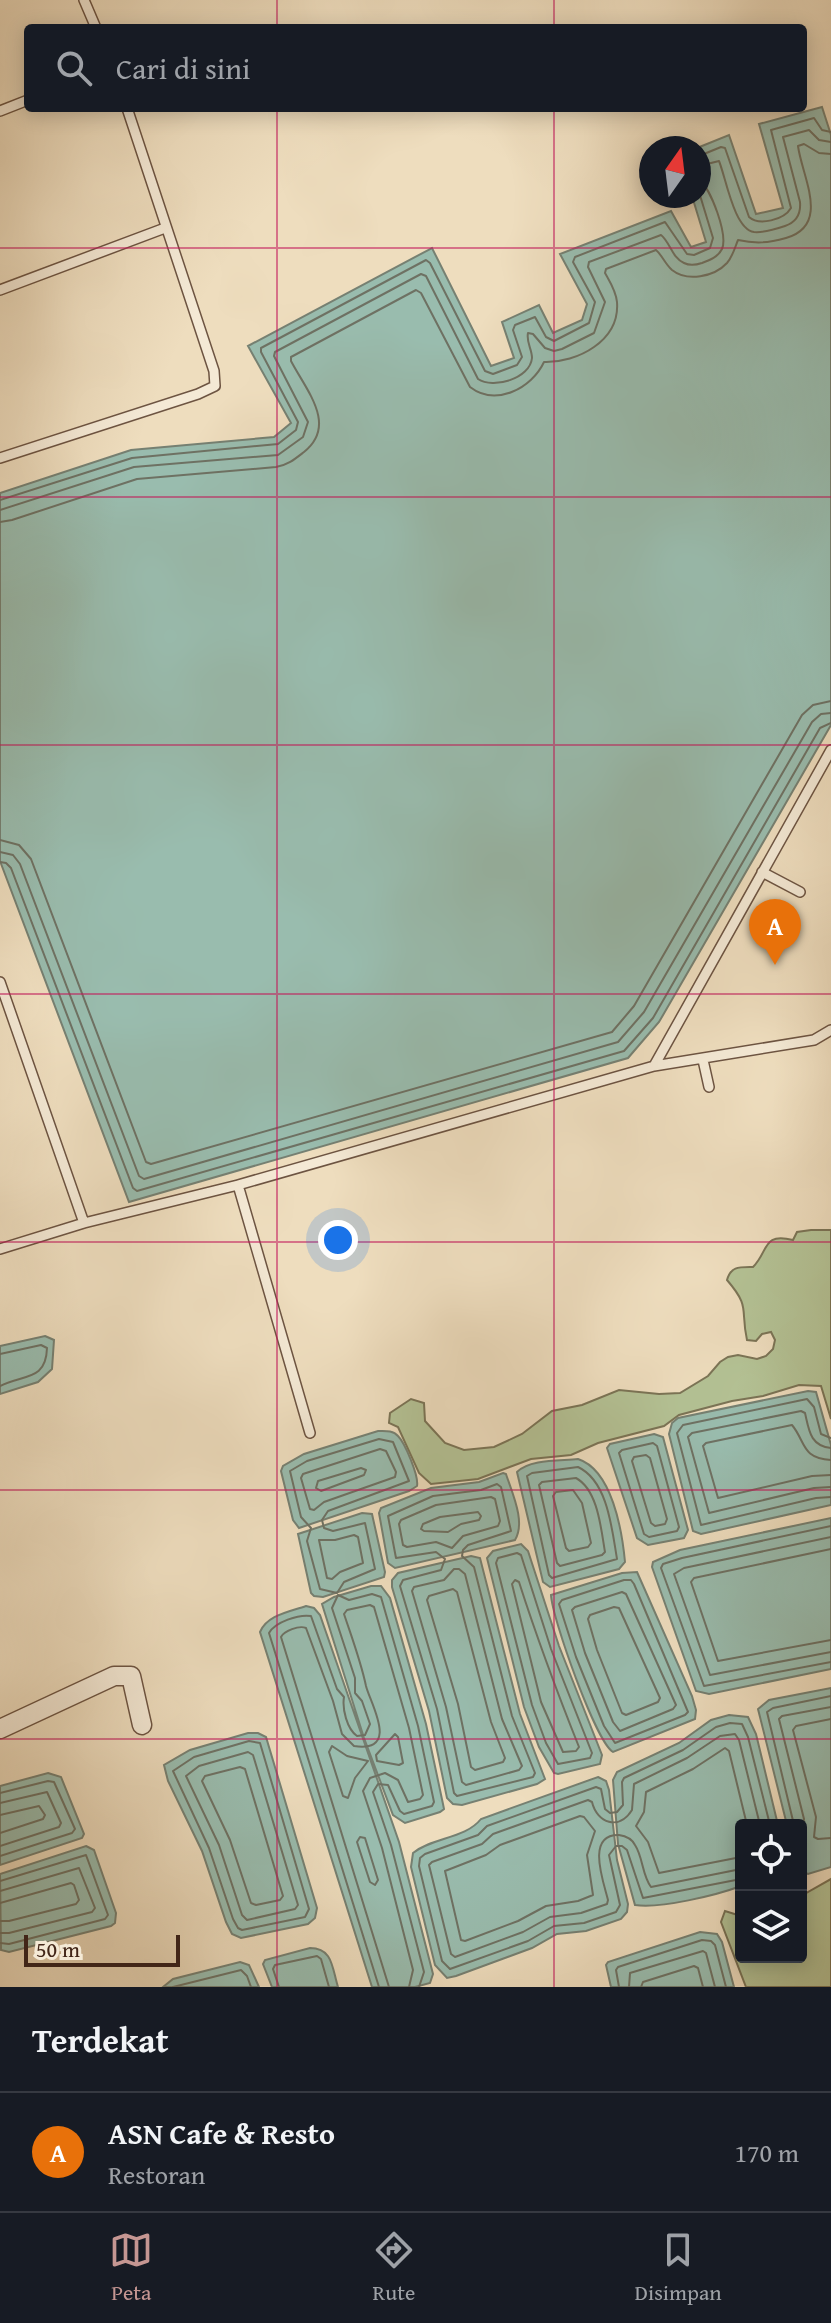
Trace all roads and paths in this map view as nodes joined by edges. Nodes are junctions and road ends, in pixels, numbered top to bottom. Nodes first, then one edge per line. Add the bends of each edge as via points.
1 (84, 0) edge
2 (94, 24) edge
3 (24, 102) edge
4 (0, 111) edge
5 (128, 112) edge
6 (165, 228) junction
7 (0, 290) edge
8 (0, 458) edge
9 (831, 750) edge
10 (762, 872) junction
11 (800, 892) dead end
12 (0, 982) edge
13 (831, 1030) edge
14 (703, 1060) junction
15 (654, 1066) junction
16 (709, 1087) dead end
17 (238, 1185) junction
18 (84, 1223) junction
19 (0, 1249) edge
20 (310, 1433) dead end
21 (142, 1725) dead end
22 (0, 1729) edge

1 - 2 lane
3 - 4 lane
5 - 6 lane
6 - 7 lane
6 - 8 lane via 215,386
9 - 10 lane
10 - 11 lane
10 - 15 lane
12 - 18 lane
13 - 14 lane via 814,1040
14 - 15 lane
14 - 16 lane
15 - 17 lane
17 - 18 lane
17 - 20 lane
18 - 19 lane
21 - 22 street via 131,1676 126,1674

